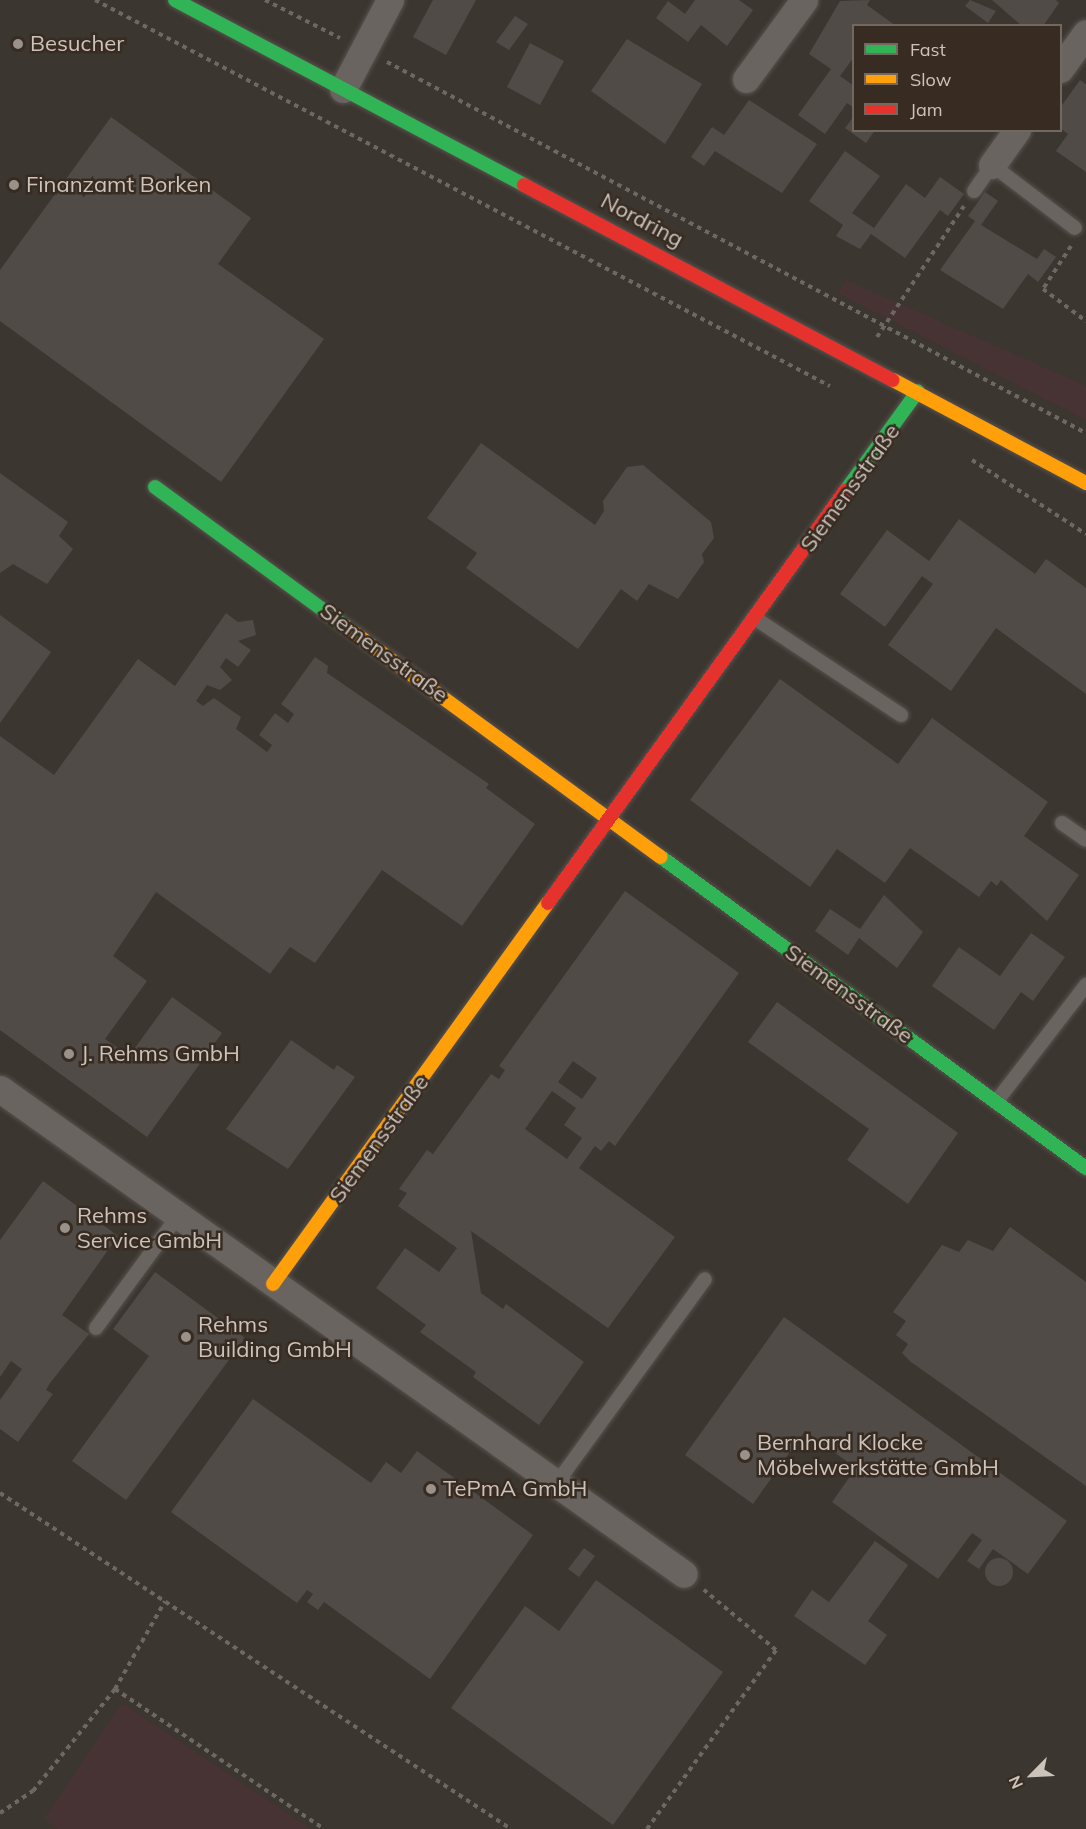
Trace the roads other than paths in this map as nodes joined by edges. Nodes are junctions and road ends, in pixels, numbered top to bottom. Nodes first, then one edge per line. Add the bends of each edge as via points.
1 (175, 0) edge
2 (390, 0) edge
3 (804, 0) edge
4 (1086, 33) edge
5 (1062, 66) edge
6 (746, 80) dead end
7 (343, 89) junction
8 (1016, 132) edge
9 (992, 165) junction
10 (974, 191) road end
11 (1075, 228) road end
12 (918, 391) junction
13 (1086, 483) edge
14 (155, 487) dead end
15 (756, 619) junction
16 (901, 715) dead end
17 (613, 819) junction
18 (1062, 823) dead end
19 (1086, 840) edge
20 (1086, 985) edge
21 (0, 1089) edge
22 (996, 1102) junction
23 (1086, 1168) edge
24 (178, 1216) junction
25 (705, 1279) dead end
26 (273, 1284) junction
27 (96, 1328) dead end
28 (556, 1484) junction
29 (684, 1574) road end

1 - 7 street, Nordring
2 - 7 street
3 - 6 street
4 - 5 street
7 - 12 street, Nordring
8 - 9 street
9 - 10 lane
9 - 11 lane
12 - 13 street, Nordring
12 - 15 street, Siemensstraße
14 - 17 street, Siemensstraße
15 - 16 lane
15 - 17 street, Siemensstraße
17 - 22 street, Siemensstraße
17 - 26 street, Siemensstraße
18 - 19 lane
20 - 22 lane
21 - 24 street
22 - 23 street, Siemensstraße
24 - 26 street
24 - 27 lane
25 - 28 lane
26 - 28 street
28 - 29 street

